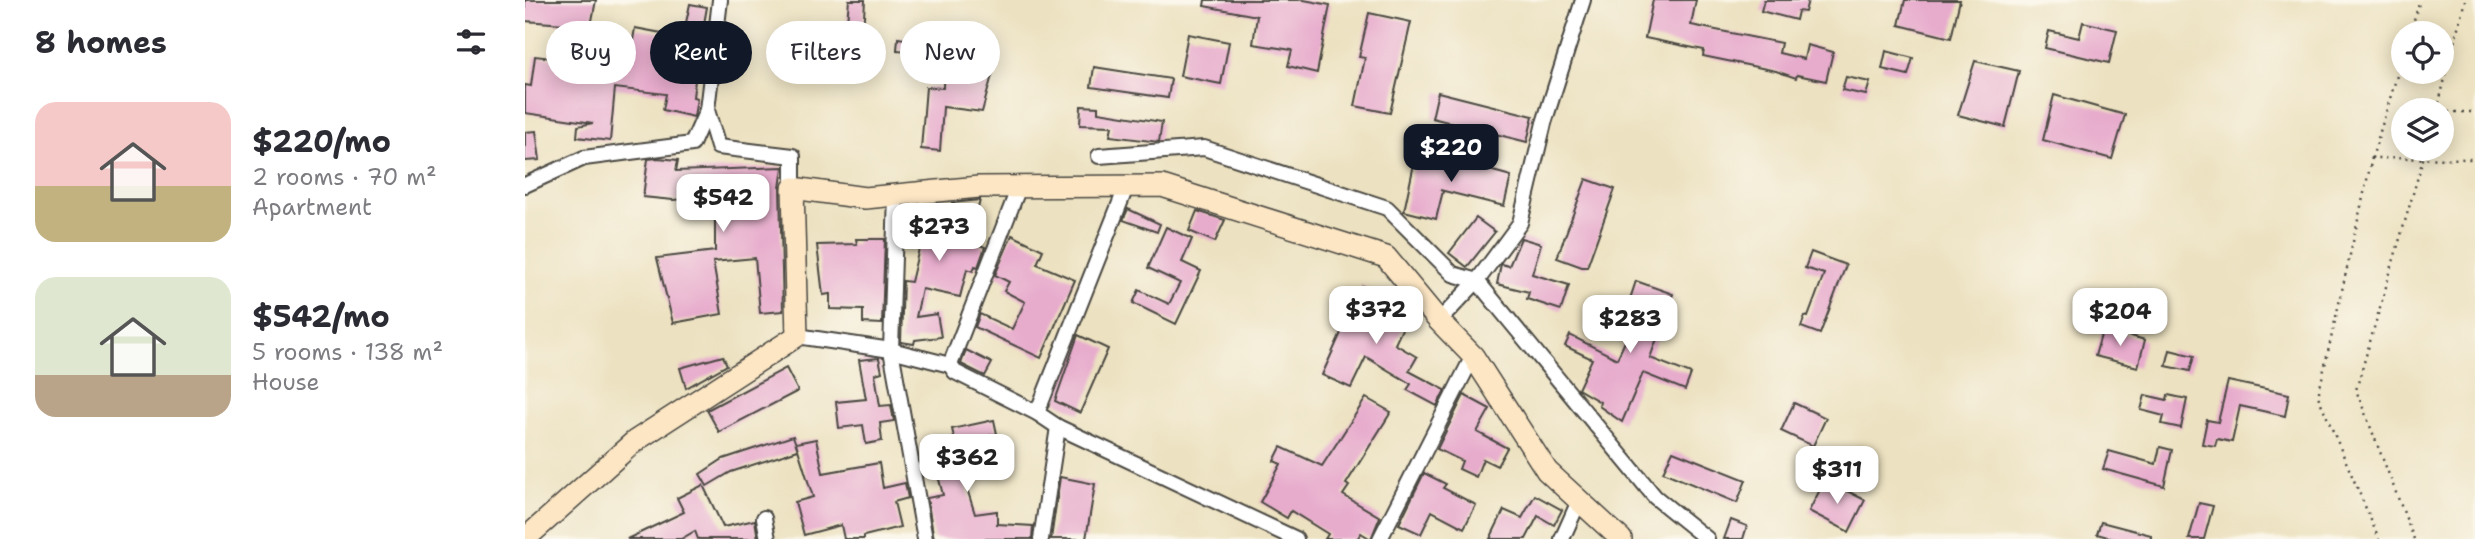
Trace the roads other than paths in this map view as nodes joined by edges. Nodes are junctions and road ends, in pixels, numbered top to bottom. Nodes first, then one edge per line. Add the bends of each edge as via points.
1 (720, 0) edge
2 (1583, 0) edge
3 (707, 110) junction
4 (1099, 156) dead end
5 (525, 185) edge
6 (1127, 185) junction
7 (1019, 187) junction
8 (793, 188) junction
9 (896, 195) junction
10 (1477, 281) junction
11 (1439, 321) junction
12 (797, 336) junction
13 (891, 350) junction
14 (1473, 356) junction
15 (950, 365) junction
16 (1037, 413) junction
17 (1058, 427) junction
18 (1579, 501) junction
19 (764, 517) dead end
20 (525, 539) edge
21 (768, 539) edge
22 (925, 539) edge
23 (1041, 539) edge
24 (1296, 539) edge
25 (1380, 539) edge
26 (1562, 539) edge
27 (1621, 539) edge
28 (1707, 539) edge

1 - 3 street
2 - 10 street via 1544,123 1520,223
3 - 5 street via 692,144 585,158
3 - 8 street via 718,147 793,156
4 - 10 street via 1204,148 1387,208 1453,274
6 - 7 street
6 - 11 street via 1162,186 1385,257
6 - 16 street
7 - 9 street
7 - 15 street
8 - 9 street via 865,198
8 - 12 street
9 - 13 street
10 - 11 street
10 - 28 street via 1655,497
11 - 14 street
12 - 13 street
12 - 20 street via 635,441
13 - 15 street
13 - 22 street
14 - 18 street via 1547,471
14 - 25 street
15 - 16 street via 955,372
16 - 17 street
17 - 23 street
17 - 24 street
18 - 26 street
18 - 27 street
19 - 21 street

